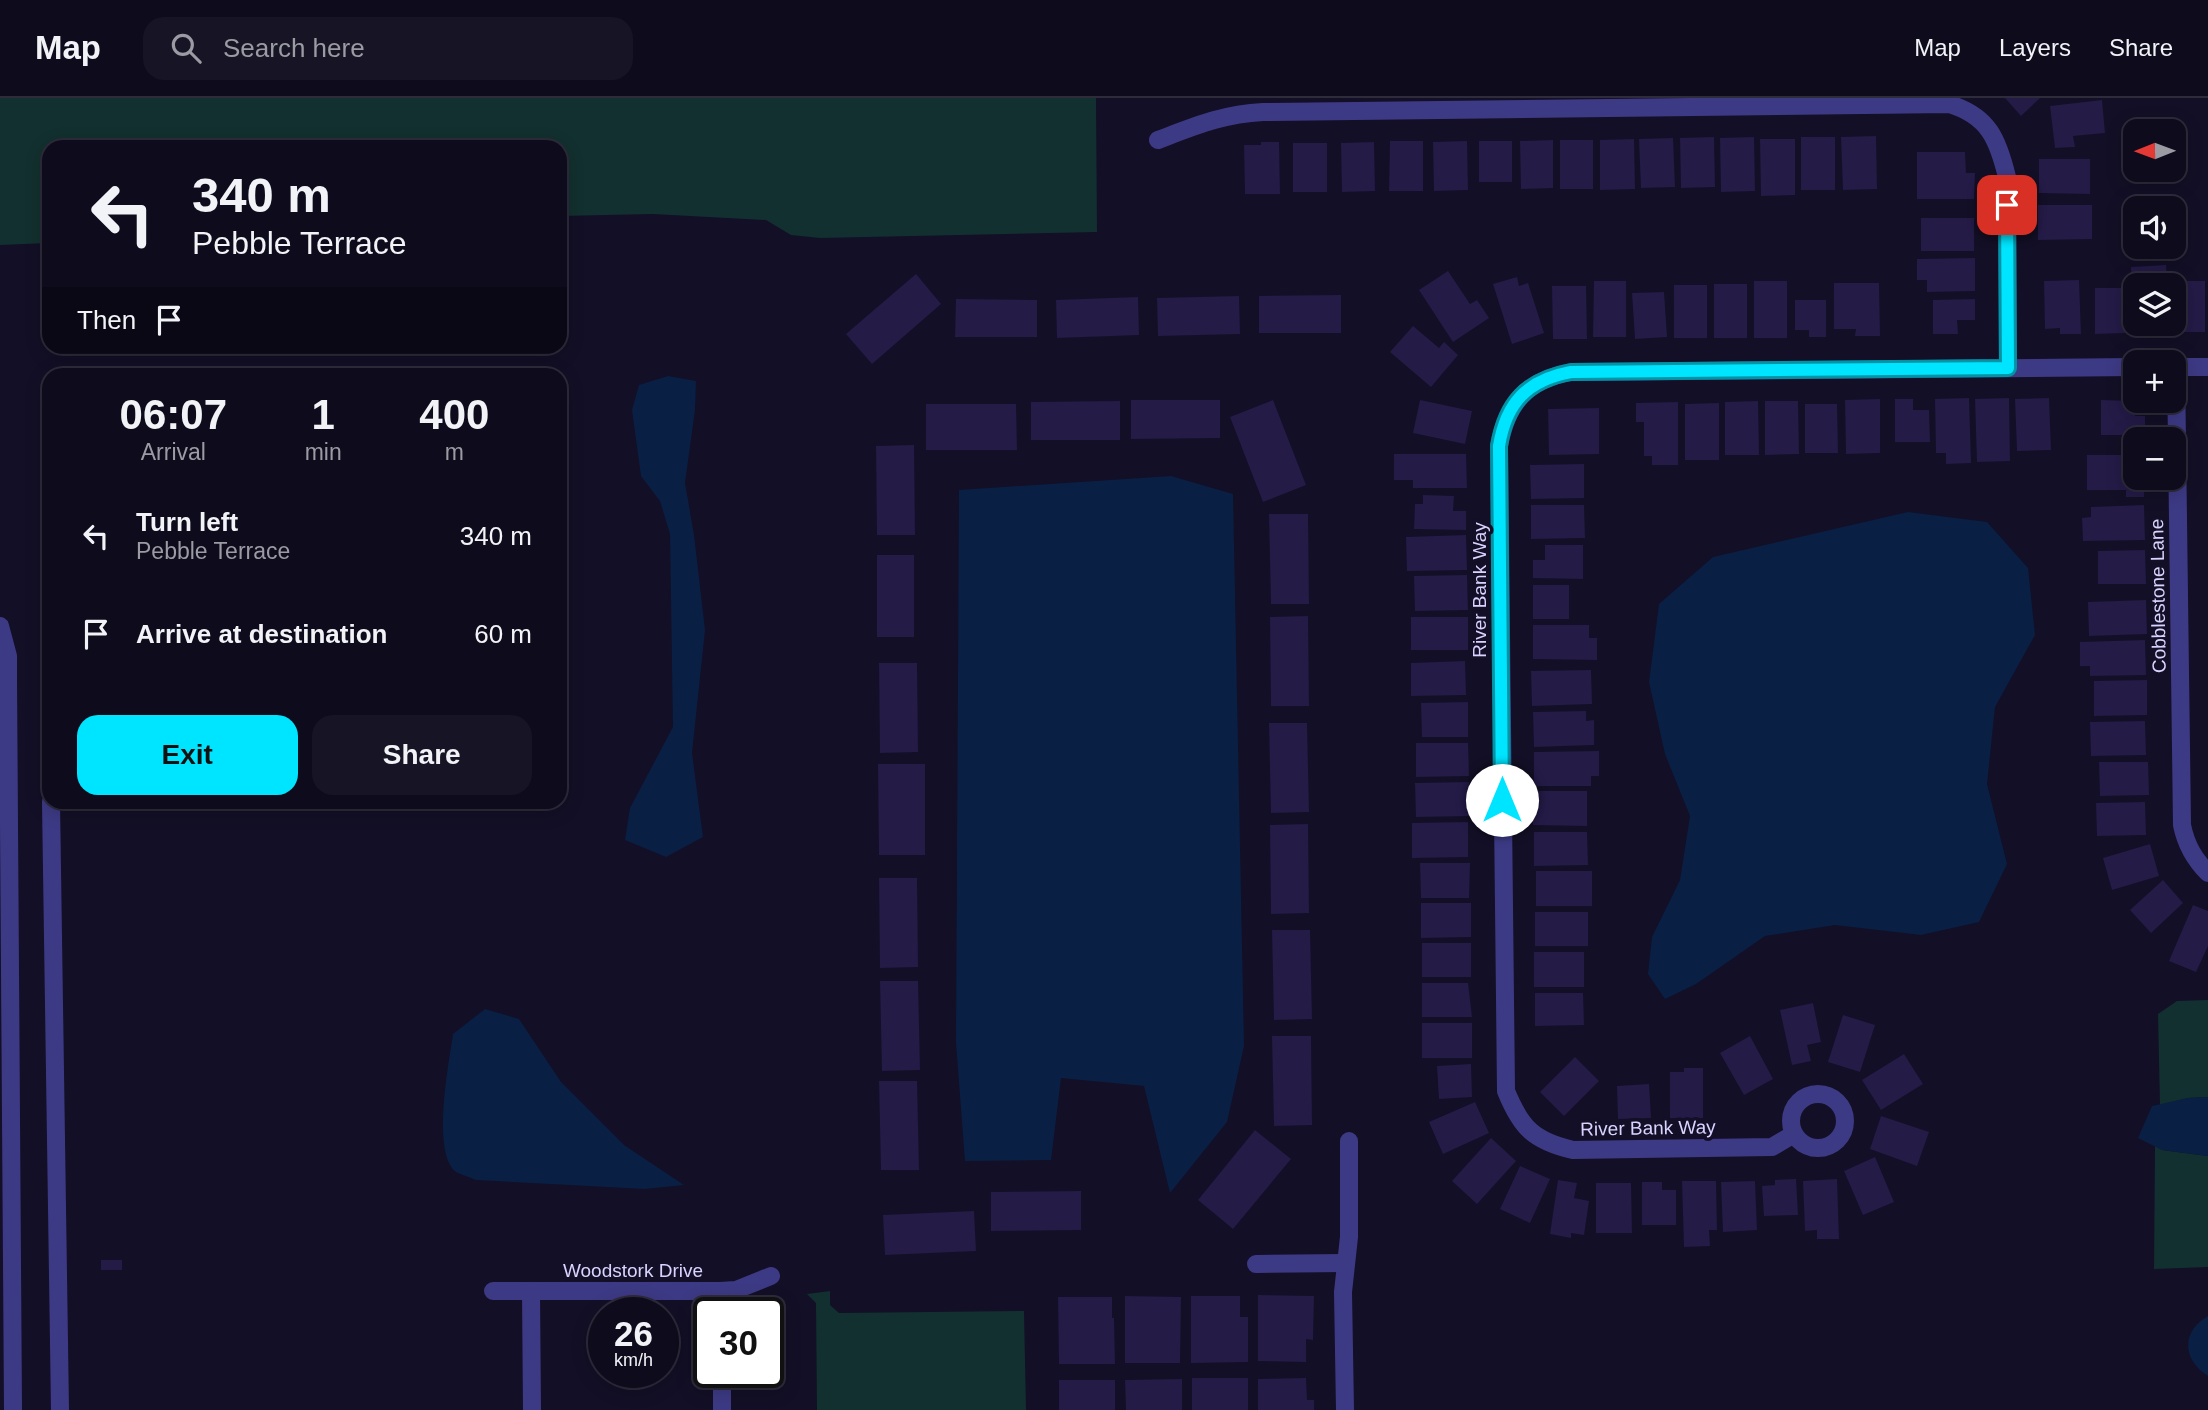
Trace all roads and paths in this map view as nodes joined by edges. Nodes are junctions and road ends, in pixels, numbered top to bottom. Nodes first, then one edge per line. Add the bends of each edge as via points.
1 (1158, 140) dead end
2 (2208, 366) edge
3 (2123, 367) edge
4 (2186, 367) edge
5 (2008, 368) junction
6 (2176, 413) edge
7 (0, 626) edge
8 (51, 809) edge
9 (2208, 873) edge
10 (1794, 1134) dead end
11 (1349, 1141) dead end
12 (1346, 1263) junction
13 (1256, 1264) dead end
14 (771, 1276) dead end
15 (493, 1291) dead end
16 (531, 1291) junction
17 (720, 1291) junction
18 (720, 1297) edge
19 (722, 1388) edge
20 (13, 1410) edge
21 (60, 1410) edge
22 (532, 1410) edge
23 (722, 1410) edge
24 (1345, 1410) edge

1 - 5 street via 1215,118 1263,112 1949,104 1978,117 1991,131 2007,177
2 - 4 street
3 - 5 street, River Bank Way
5 - 10 street, River Bank Way via 1571,372 1553,375 1522,394 1503,426 1499,460 1506,1091 1524,1126 1553,1145 1573,1150 1772,1147
6 - 9 street, Cobblestone Lane via 2182,825 2196,861
7 - 20 street via 8,656
8 - 21 street
11 - 12 street
12 - 13 street
12 - 24 street
14 - 17 street, Woodstork Drive via 736,1290
15 - 16 street, Woodstork Drive
16 - 17 street, Woodstork Drive
16 - 22 street
17 - 18 street
19 - 23 street

